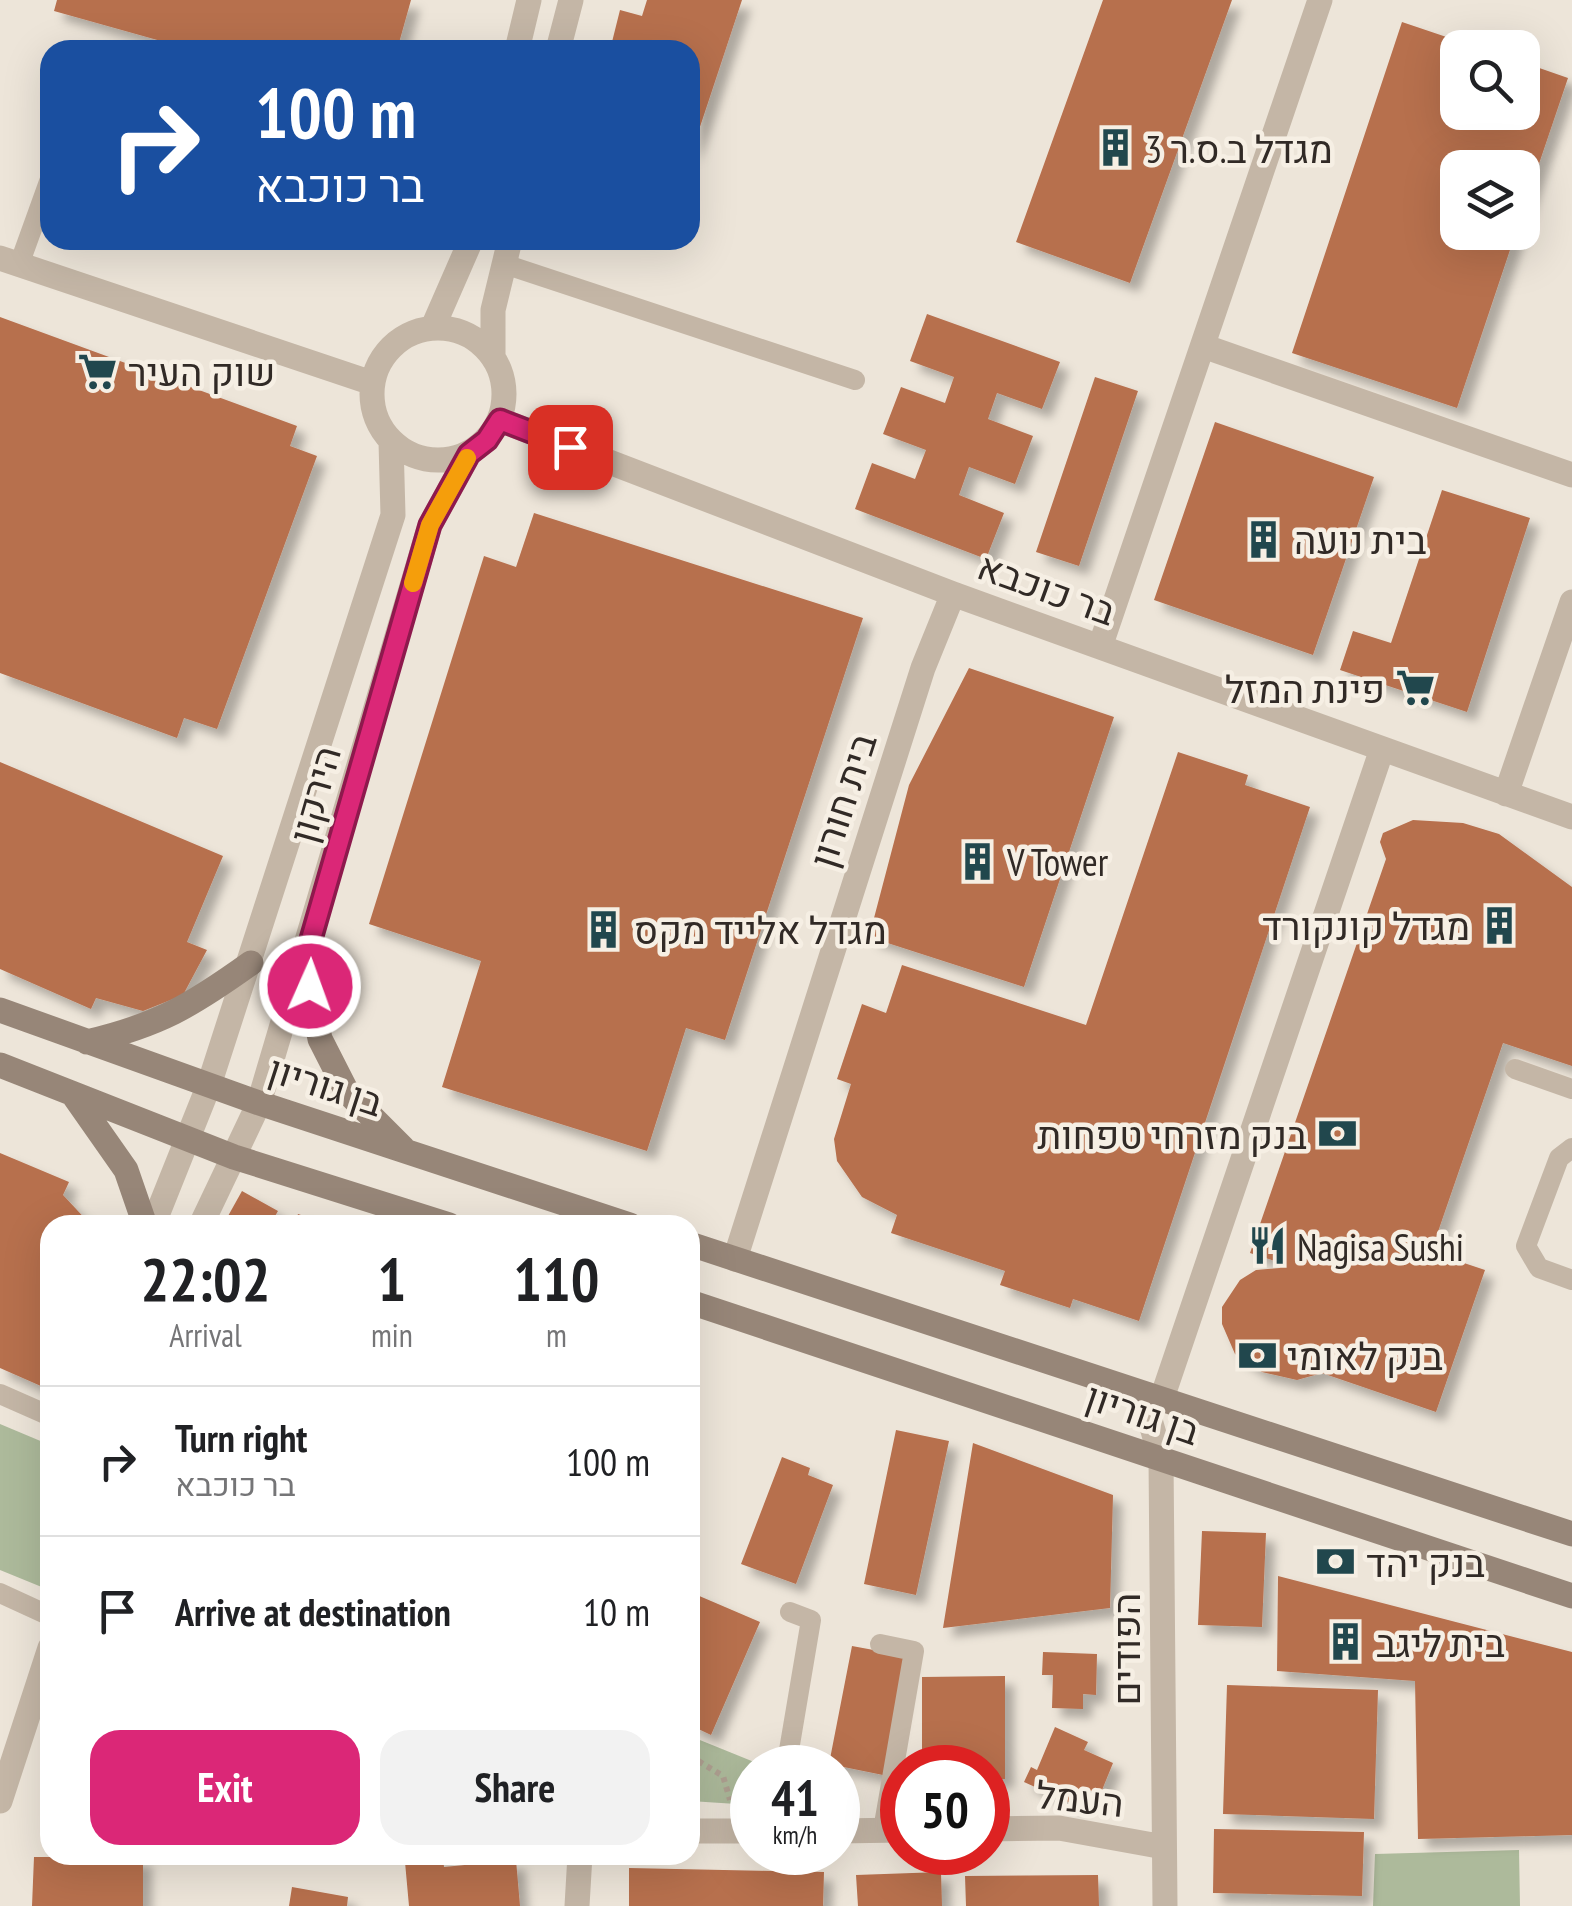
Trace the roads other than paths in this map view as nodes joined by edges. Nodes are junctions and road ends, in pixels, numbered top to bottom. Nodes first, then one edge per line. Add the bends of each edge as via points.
1 (529, 0) edge
2 (571, 0) edge
3 (1320, 0) edge
4 (519, 40) edge
5 (561, 40) edge
6 (40, 200) edge
7 (467, 250) edge
8 (507, 252) edge
9 (10, 262) edge
10 (433, 327) junction
11 (1203, 346) junction
12 (494, 356) junction
13 (855, 380) dead end
14 (372, 384) junction
15 (500, 420) junction
16 (391, 442) junction
17 (469, 454) junction
18 (1572, 476) edge
19 (953, 594) junction
20 (1572, 602) edge
21 (1100, 647) junction
22 (1382, 749) junction
23 (1506, 794) junction
24 (1572, 818) edge
25 (305, 960) junction
26 (251, 962) junction
27 (0, 1010) edge
28 (87, 1042) junction
29 (0, 1064) edge
30 (1515, 1069) dead end
31 (209, 1085) junction
32 (1572, 1088) edge
33 (72, 1093) junction
34 (259, 1104) junction
35 (187, 1138) junction
36 (1572, 1148) edge
37 (407, 1152) junction
38 (234, 1157) junction
39 (142, 1215) edge
40 (157, 1215) edge
41 (206, 1215) edge
42 (417, 1215) edge
43 (599, 1215) edge
44 (700, 1247) edge
45 (735, 1259) junction
46 (1572, 1280) edge
47 (700, 1305) edge
48 (0, 1394) edge
49 (1152, 1398) junction
50 (40, 1412) edge
51 (1162, 1460) junction
52 (1572, 1534) edge
53 (0, 1594) edge
54 (1572, 1596) edge
55 (40, 1612) edge
56 (790, 1612) dead end
57 (880, 1644) dead end
58 (40, 1685) edge
59 (790, 1745) edge
60 (903, 1745) edge
61 (0, 1801) edge
62 (1010, 1829) edge
63 (730, 1831) edge
64 (700, 1832) edge
65 (1164, 1847) junction
66 (579, 1865) edge
67 (577, 1906) edge
68 (1164, 1906) edge

1 - 4 street
2 - 5 street
3 - 11 street
6 - 9 lane
7 - 10 street
8 - 12 street via 493,310
8 - 13 lane
9 - 14 street
10 - 12 street via 466,334
10 - 14 street via 394,345
11 - 18 street
11 - 21 street
12 - 15 street via 506,398
14 - 16 street via 372,405
15 - 17 street
15 - 19 street, בר כוכבא
16 - 17 street via 428,460
16 - 26 street, הירקון via 393,514
17 - 25 street, הירקון via 430,525
19 - 21 street, בר כוכבא
19 - 45 street, בית חורון via 922,668
20 - 23 street
21 - 22 street, בר כוכבא
22 - 23 street, בר כוכבא
22 - 49 street
23 - 24 street, בר כוכבא
25 - 34 street, הירקון
25 - 37 main road via 320,1039 347,1092
26 - 28 main road via 188,1008
26 - 31 street, הירקון
27 - 28 main road, בן גוריון
28 - 31 main road, בן גוריון
29 - 33 main road
30 - 32 lane
31 - 34 main road, בן גוריון
31 - 35 street, הירקון
33 - 35 main road
33 - 39 main road via 126,1170
34 - 37 main road, בן גוריון
34 - 38 street, הירקון
35 - 38 main road
35 - 40 street, הירקון
36 - 46 lane via 1559,1158 1526,1246 1539,1268
37 - 43 main road, בן גוריון
38 - 41 street, הירקון
38 - 42 main road
44 - 45 main road, בן גוריון
45 - 49 main road, בן גוריון
47 - 51 main road, בן גוריון
48 - 50 lane
49 - 51 street, הפודים
49 - 52 main road, בן גוריון
51 - 54 main road, בן גוריון
51 - 65 street, הפודים
53 - 55 lane
56 - 59 lane via 811,1620
57 - 60 lane via 914,1651
58 - 61 street
62 - 65 street, העמל via 1059,1828
63 - 64 street
65 - 68 street, הפודים
66 - 67 street

